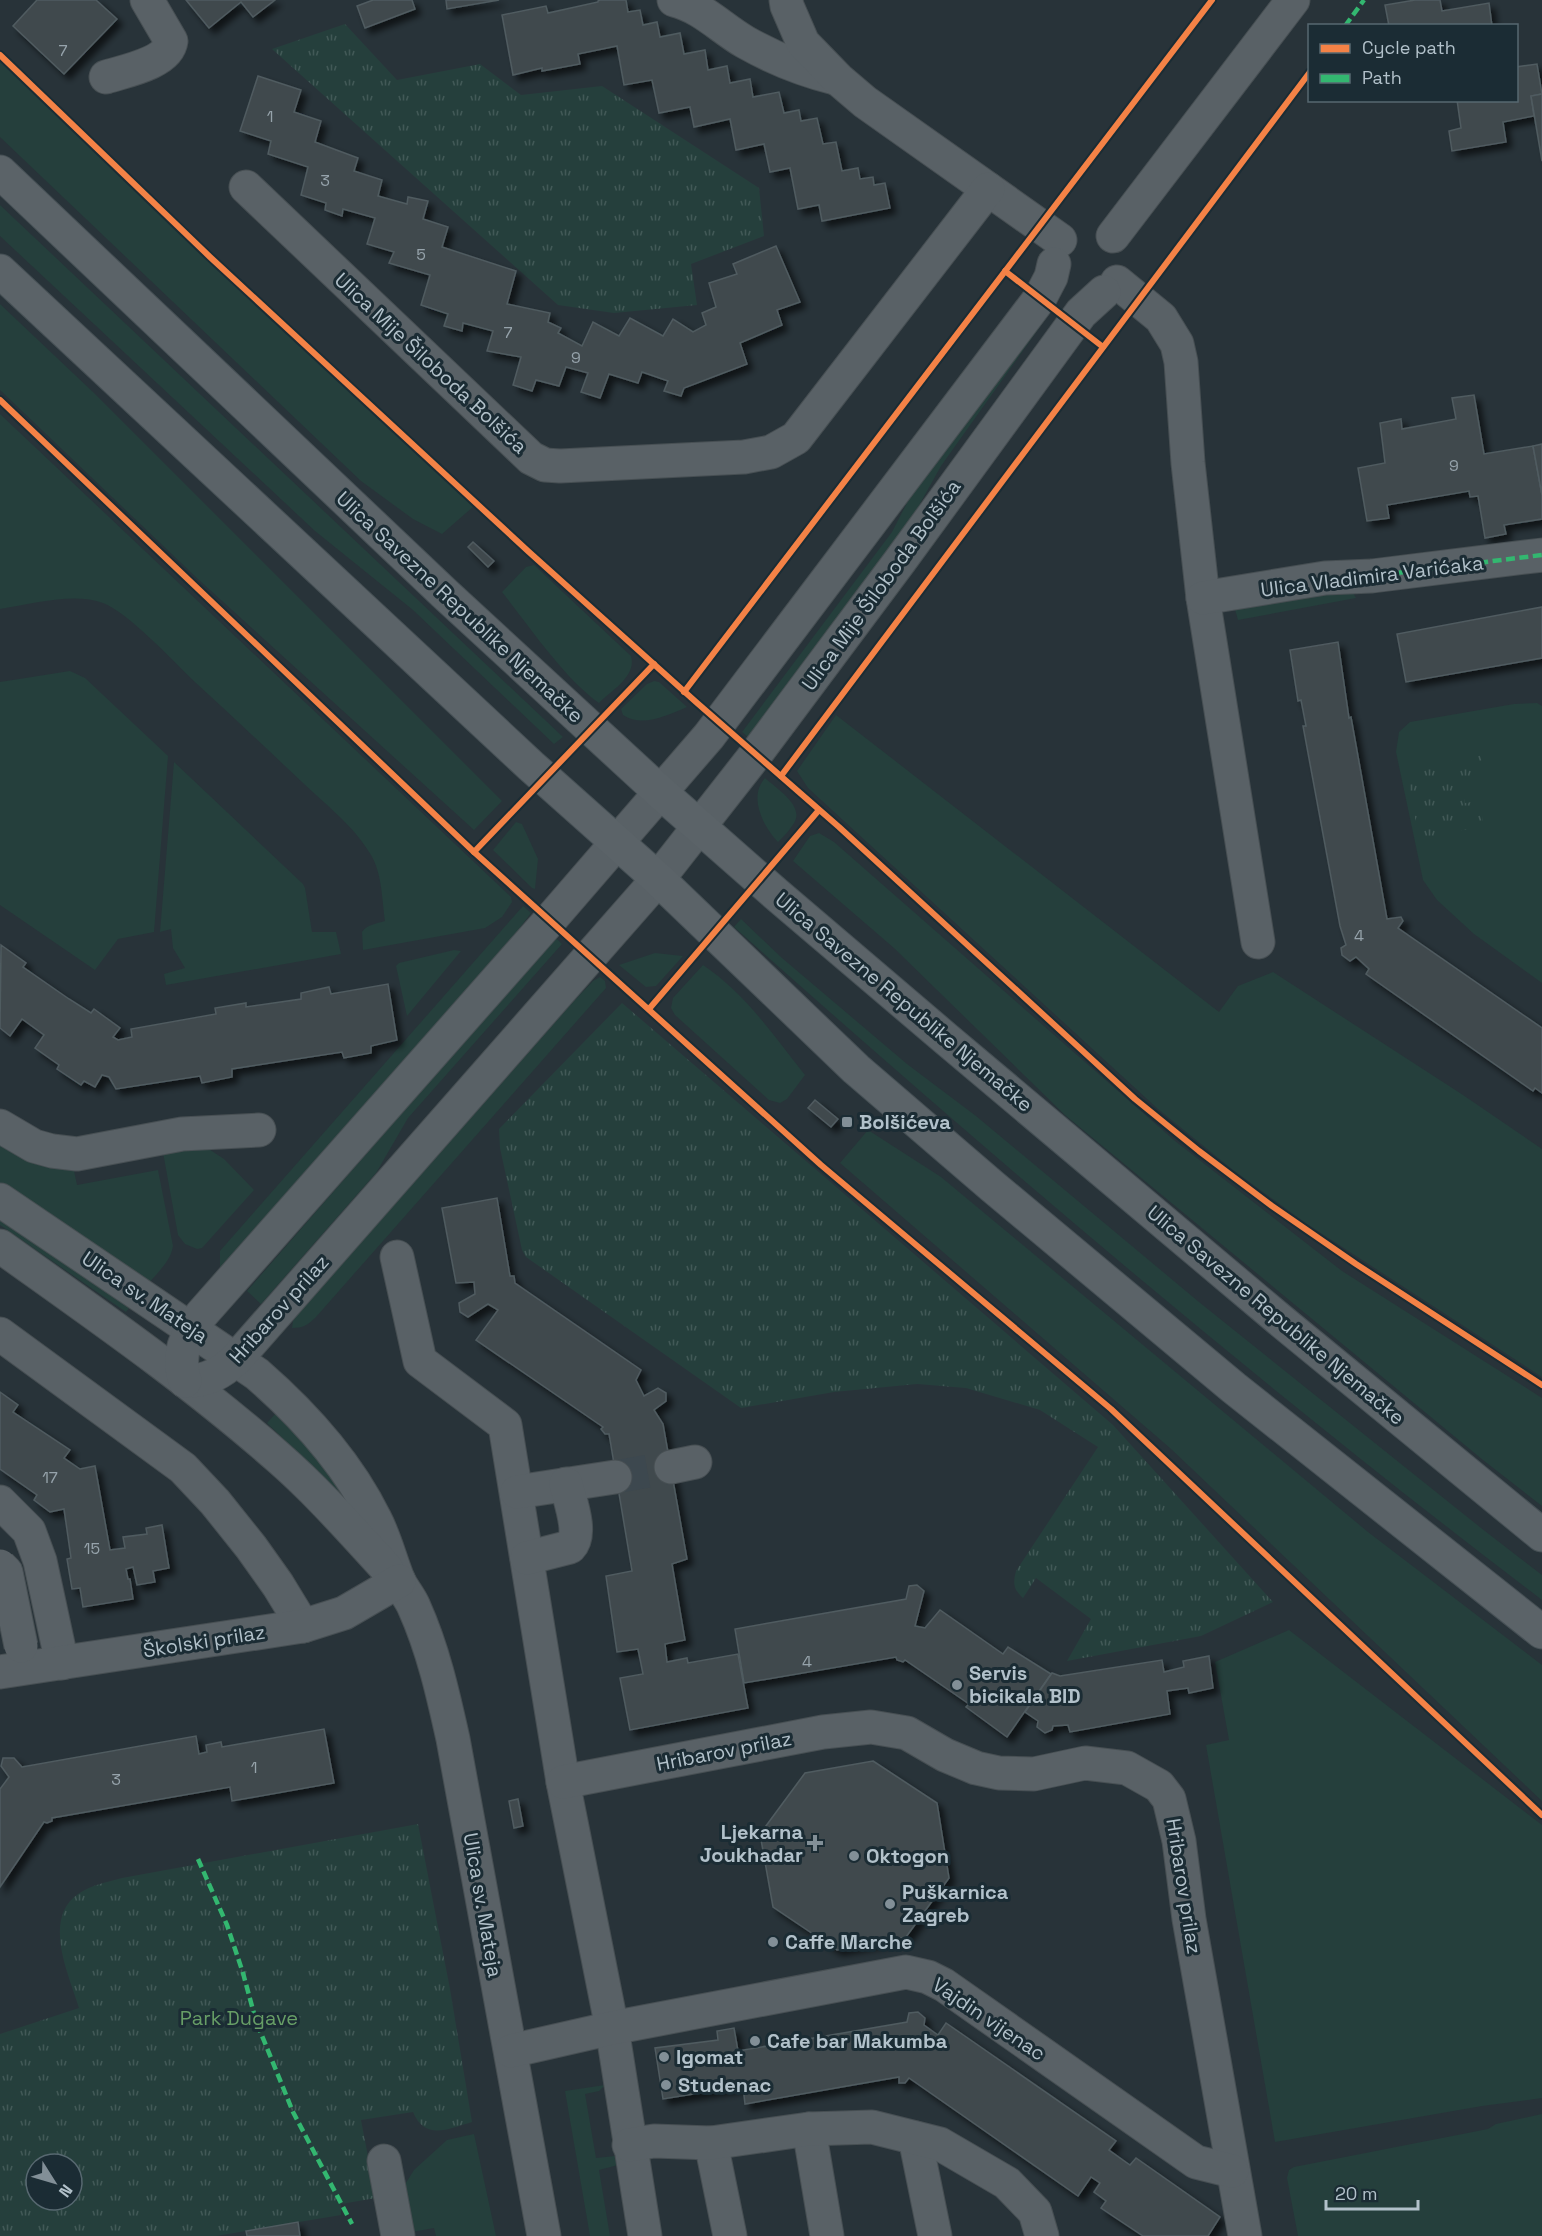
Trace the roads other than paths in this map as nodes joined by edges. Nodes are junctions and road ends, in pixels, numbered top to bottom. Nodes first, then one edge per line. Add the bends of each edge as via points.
1 (147, 0) edge
2 (674, 0) edge
3 (786, 0) edge
4 (1293, 0) edge
5 (106, 77) dead end
6 (838, 79) junction
7 (0, 172) edge
8 (246, 187) dead end
9 (988, 189) junction
10 (1113, 236) junction
11 (1057, 252) junction
12 (0, 271) edge
13 (1110, 287) junction
14 (1542, 555) edge
15 (1203, 598) junction
16 (660, 792) junction
17 (699, 826) junction
18 (616, 842) junction
19 (658, 879) junction
20 (1258, 942) dead end
21 (0, 1126) edge
22 (259, 1130) dead end
23 (0, 1200) edge
24 (0, 1246) edge
25 (398, 1257) dead end
26 (192, 1328) junction
27 (0, 1334) edge
28 (237, 1359) junction
29 (185, 1381) junction
30 (615, 1477) tunnel mouth
31 (566, 1484) junction
32 (517, 1491) junction
33 (0, 1502) edge
34 (1542, 1535) edge
35 (527, 1558) junction
36 (0, 1566) edge
37 (399, 1581) junction
38 (303, 1626) junction
39 (1542, 1632) edge
40 (16, 1662) edge
41 (62, 1663) junction
42 (563, 1782) junction
43 (612, 2028) junction
44 (511, 2050) junction
45 (809, 2129) junction
46 (915, 2138) junction
47 (711, 2143) junction
48 (629, 2145) junction
49 (384, 2161) dead end
50 (1232, 2171) junction
51 (398, 2236) edge
52 (544, 2236) edge
53 (645, 2236) edge
54 (730, 2236) edge
55 (827, 2236) edge
56 (934, 2236) edge
57 (1042, 2236) edge
58 (1245, 2236) edge

1 - 5 street via 171,46 148,64
2 - 6 street via 704,13 745,42 796,68
3 - 6 street via 803,43
4 - 10 street
6 - 9 street
7 - 16 main road, Ulica Savezne Republike Njemačke
8 - 9 street, Ulica Mije Šiloboda Bolšića via 531,458 545,465 560,466 744,457 771,452 796,438
9 - 11 street
10 - 11 street via 1104,229 1086,226 1069,232
10 - 13 street via 1120,244 1124,264
11 - 13 street via 1057,274 1071,291 1093,296
11 - 16 street via 1051,277 1040,298 734,705
12 - 18 main road
13 - 15 street via 1161,318 1177,344
13 - 17 street, Ulica Mije Šiloboda Bolšića via 1077,318 886,580
14 - 15 street, Ulica Vladimira Varićaka via 1325,578
15 - 20 street
16 - 17 main road, Ulica Savezne Republike Njemačke
16 - 18 street
17 - 19 street, Ulica Mije Šiloboda Bolšića
17 - 34 main road, Ulica Savezne Republike Njemačke via 1235,1282
18 - 19 main road
18 - 26 street
19 - 28 street, Hribarov prilaz
19 - 39 main road via 856,1069 992,1186 1234,1388
21 - 22 street via 34,1146 77,1154 182,1134
23 - 26 street, Ulica sv. Mateja
24 - 29 street, Ulica sv. Mateja
25 - 32 street via 420,1361 505,1425
26 - 28 street, Ulica sv. Mateja
26 - 29 street via 181,1354
27 - 38 street via 183,1468 250,1547
28 - 29 street, Hribarov prilaz via 211,1378
28 - 37 street, Ulica sv. Mateja via 284,1397 327,1446 375,1519
29 - 37 street, Ulica sv. Mateja via 281,1459
30 - 31 street
31 - 32 street
31 - 35 street via 575,1542 570,1547
32 - 35 street
33 - 41 street via 29,1531 40,1561 38,1588
35 - 42 street
36 - 40 street, bridge via 6,1572
37 - 38 street, Školski prilaz via 344,1613
37 - 44 street, Ulica sv. Mateja via 413,1606 438,1676
38 - 41 street, Školski prilaz
40 - 41 street, Školski prilaz
42 - 43 street
42 - 50 street, Hribarov prilaz via 823,1732 871,1727 908,1733 945,1755 999,1773 1034,1774 1085,1763 1127,1768 1159,1786 1169,1799 1179,1841
43 - 44 street, Vajdin vijenac
43 - 48 street
43 - 50 street, Vajdin vijenac via 906,1972 928,1977 1196,2162
44 - 52 street, Ulica sv. Mateja
45 - 46 street via 872,2127
45 - 47 street
45 - 55 street
46 - 56 street
46 - 57 street via 940,2144 1007,2183 1035,2212
47 - 48 street via 654,2141
47 - 54 street
48 - 53 street
49 - 51 street
50 - 58 street

